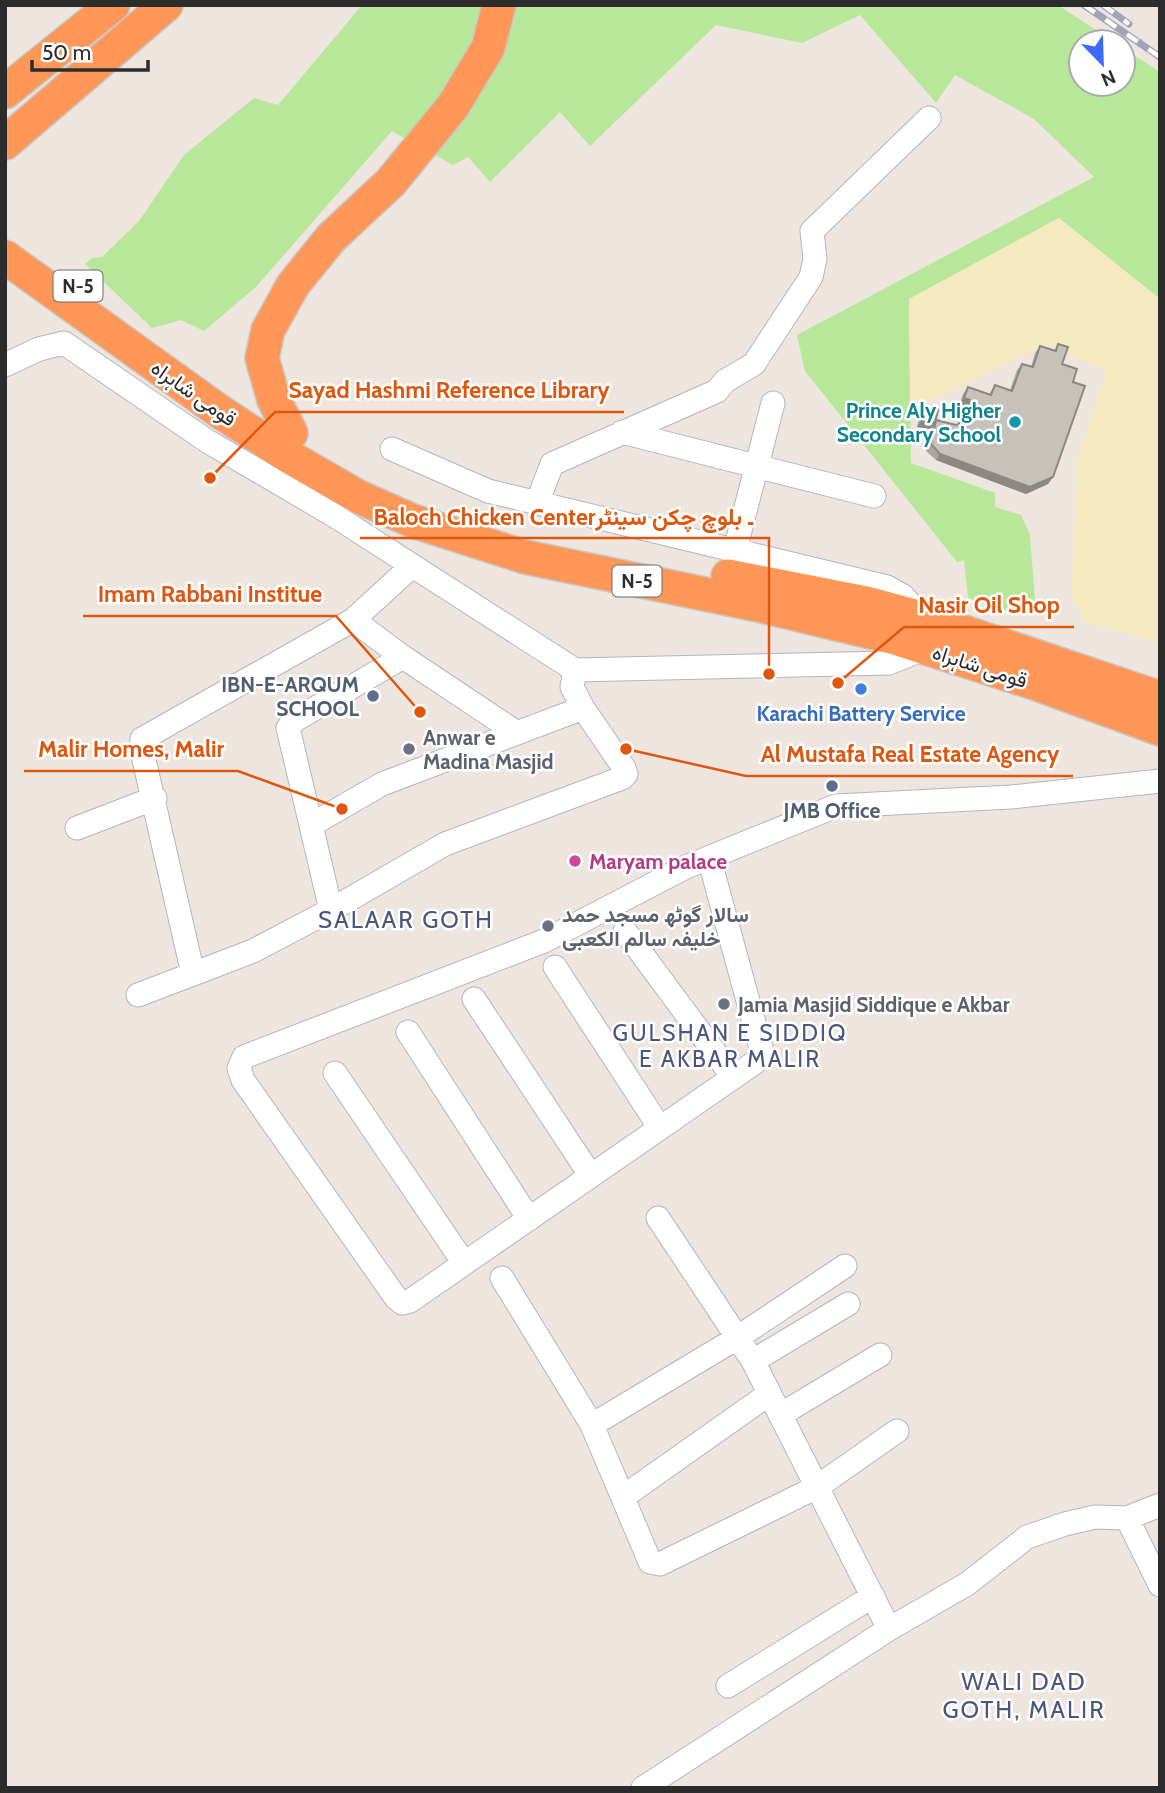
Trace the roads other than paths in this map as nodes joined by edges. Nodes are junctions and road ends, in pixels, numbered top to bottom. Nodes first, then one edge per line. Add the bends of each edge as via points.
1 (113, 5) edge
2 (166, 5) edge
3 (499, 5) edge
4 (5, 92) edge
5 (929, 118) dead end
6 (5, 142) edge
7 (5, 232) edge
8 (5, 257) edge
9 (148, 350) junction
10 (5, 365) edge
11 (773, 402) dead end
12 (622, 432) junction
13 (291, 433) junction
14 (392, 449) dead end
15 (756, 467) junction
16 (874, 496) dead end
17 (537, 503) junction
18 (735, 550) junction
19 (412, 566) junction
20 (353, 620) junction
21 (924, 633) junction
22 (403, 657) junction
23 (575, 670) junction
24 (1160, 698) edge
25 (583, 708) junction
26 (1160, 729) edge
27 (517, 733) junction
28 (1160, 781) edge
29 (155, 798) junction
30 (311, 825) junction
31 (76, 828) dead end
32 (709, 858) junction
33 (331, 910) junction
34 (625, 931) dead end
35 (555, 967) dead end
36 (193, 974) junction
37 (138, 995) dead end
38 (474, 999) dead end
39 (408, 1032) dead end
40 (335, 1073) dead end
41 (733, 1077) junction
42 (660, 1128) junction
43 (591, 1176) junction
44 (658, 1218) dead end
45 (529, 1219) junction
46 (464, 1264) junction
47 (845, 1266) dead end
48 (502, 1278) dead end
49 (848, 1304) dead end
50 (737, 1338) junction
51 (880, 1355) dead end
52 (753, 1361) junction
53 (769, 1394) junction
54 (780, 1415) junction
55 (592, 1424) junction
56 (897, 1432) dead end
57 (817, 1487) junction
58 (622, 1497) junction
59 (1160, 1505) edge
60 (1127, 1518) junction
61 (1160, 1585) edge
62 (873, 1596) junction
63 (889, 1629) junction
64 (728, 1686) dead end
65 (643, 1788) edge

1 - 4 highway
2 - 6 highway
3 - 13 highway via 488,48 453,106 391,182 331,238 293,285 268,330 262,358 274,400
5 - 12 street via 813,231 811,277 754,364 716,391
7 - 9 highway, قومی شاہراہ / N-5
8 - 9 highway, قومی شاہراہ / N-5
9 - 13 highway, قومی شاہراہ / N-5
9 - 21 highway, قومی شاہراہ / N-5 via 286,455 413,521 525,556 895,638
10 - 19 street via 64,343 207,441
11 - 15 street
12 - 15 street
12 - 17 street via 552,464
13 - 21 highway, قومی شاہراہ / N-5 via 410,500 548,544 866,603
14 - 17 street via 488,491
15 - 16 street
15 - 18 street
17 - 18 street
18 - 21 street via 887,587 903,596
19 - 20 street
19 - 23 street
20 - 22 street
20 - 29 street via 142,740
21 - 23 street via 889,663
21 - 24 highway, قومی شاہراہ / N-5
21 - 26 highway, قومی شاہراہ / N-5 via 1037,684
22 - 27 street
22 - 30 street via 288,728
23 - 25 street via 572,687
25 - 27 street
25 - 33 street via 624,768 622,778 445,844
27 - 30 street via 382,783
28 - 32 street via 1010,797 836,806
29 - 31 street
29 - 36 street
30 - 33 street
32 - 41 street via 762,1052 757,1061
32 - 46 street via 544,941 244,1057 239,1068 243,1080 396,1298 402,1303 410,1301
33 - 36 street via 253,951
34 - 41 street
35 - 42 street
36 - 37 street
38 - 43 street
39 - 45 street
40 - 46 street
41 - 42 street
42 - 43 street
43 - 45 street
44 - 50 street
45 - 46 street
47 - 50 street
48 - 55 street
49 - 52 street
50 - 52 street
50 - 55 street
51 - 54 street
52 - 53 street
53 - 54 street
53 - 58 street
54 - 57 street
55 - 58 street
56 - 57 street
57 - 58 street via 656,1564 650,1562
57 - 62 street
59 - 60 street
60 - 61 street
60 - 63 street via 1095,1517 1027,1537 967,1584
62 - 63 street
62 - 64 street
63 - 65 street

